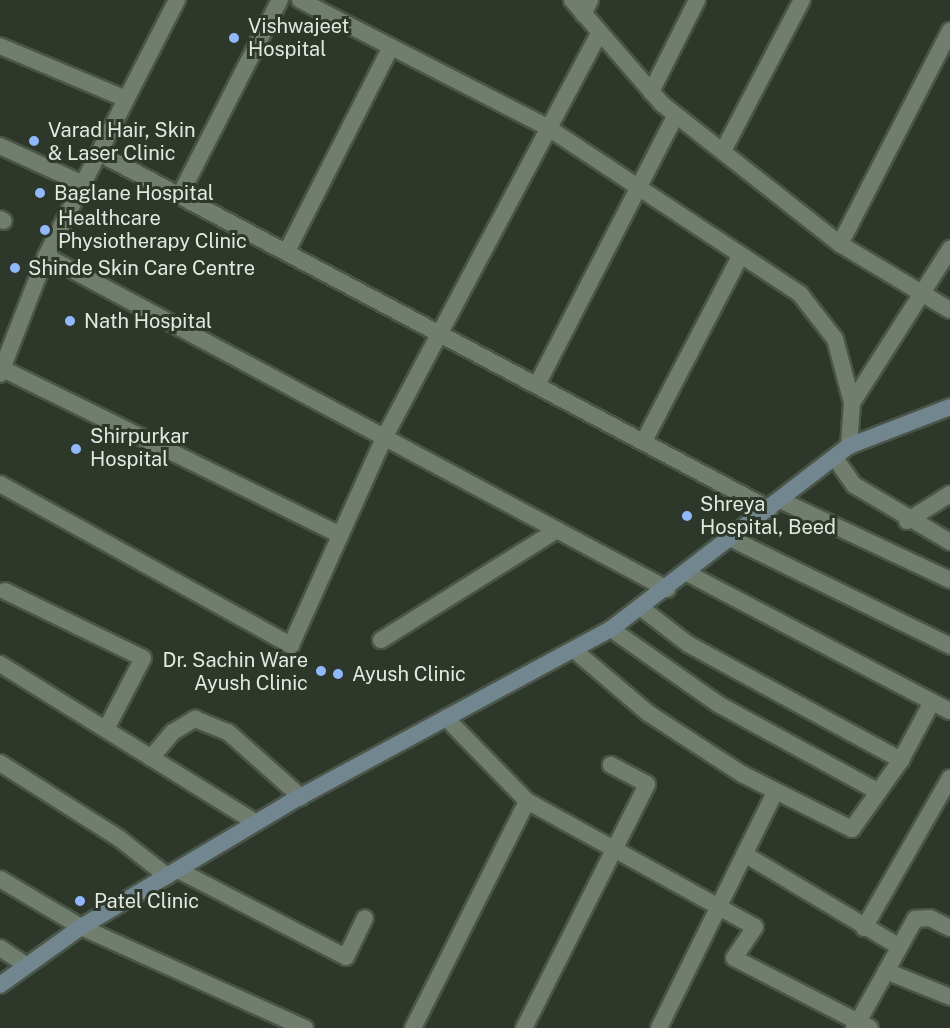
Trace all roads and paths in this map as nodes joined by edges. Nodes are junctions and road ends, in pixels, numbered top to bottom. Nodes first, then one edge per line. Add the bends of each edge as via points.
1 (177, 0) edge
2 (280, 0) edge
3 (300, 0) edge
4 (572, 0) edge
5 (697, 0) edge
6 (802, 0) edge
7 (587, 7) edge
8 (950, 31) edge
9 (598, 34) junction
10 (0, 46) edge
11 (391, 47) junction
12 (651, 92) junction
13 (126, 99) junction
14 (676, 115) junction
15 (547, 127) junction
16 (0, 146) edge
17 (723, 151) junction
18 (99, 153) junction
19 (81, 183) junction
20 (639, 188) junction
21 (180, 195) junction
22 (840, 244) junction
23 (950, 249) edge
24 (287, 251) junction
25 (741, 255) junction
26 (46, 256) junction
27 (924, 295) junction
28 (950, 310) edge
29 (441, 331) junction
30 (1, 371) edge
31 (538, 383) junction
32 (852, 403) junction
33 (950, 407) edge
34 (384, 438) junction
35 (644, 441) junction
36 (849, 446) junction
37 (835, 458) junction
38 (0, 484) edge
39 (950, 494) edge
40 (774, 505) junction
41 (907, 521) junction
42 (556, 530) junction
43 (340, 535) junction
44 (732, 538) junction
45 (949, 540) edge
46 (687, 573) junction
47 (950, 580) edge
48 (667, 590) junction
49 (5, 591) dead end
50 (640, 607) junction
51 (611, 628) junction
52 (381, 640) dead end
53 (950, 646) edge
54 (574, 650) junction
55 (0, 664) edge
56 (932, 702) junction
57 (950, 711) edge
58 (446, 718) junction
59 (106, 729) junction
60 (151, 758) junction
61 (901, 760) junction
62 (0, 764) edge
63 (611, 765) dead end
64 (950, 778) edge
65 (879, 792) junction
66 (774, 794) junction
67 (300, 796) junction
68 (527, 801) junction
69 (256, 823) junction
70 (613, 851) junction
71 (746, 855) junction
72 (173, 873) junction
73 (0, 879) edge
74 (719, 908) junction
75 (365, 918) dead end
76 (81, 927) junction
77 (864, 928) junction
78 (950, 928) edge
79 (900, 947) junction
80 (0, 948) edge
81 (25, 964) junction
82 (886, 970) junction
83 (0, 986) edge
84 (950, 998) edge
85 (861, 1026) edge
86 (305, 1028) edge
87 (412, 1028) edge
88 (524, 1028) edge
89 (659, 1028) edge

1 - 13 street
2 - 21 street
3 - 11 street
4 - 7 street
5 - 12 street
6 - 17 street
7 - 9 street
8 - 22 street
9 - 12 street
9 - 15 street
10 - 13 street
11 - 15 street
11 - 24 street
12 - 14 street
13 - 18 street
14 - 17 street
14 - 20 street
15 - 20 street
15 - 29 street
16 - 19 street
17 - 22 street
18 - 19 street
18 - 21 street
19 - 26 street
20 - 25 street
20 - 31 street
21 - 24 street
22 - 27 street
23 - 27 street
24 - 29 street
25 - 32 street via 800,294 835,339
25 - 35 street
26 - 30 street
26 - 34 street
27 - 28 street
27 - 32 street
29 - 31 street
29 - 34 street
30 - 43 street
31 - 35 street
32 - 36 street
33 - 36 main road
34 - 42 street
34 - 43 street
35 - 40 street
36 - 37 main road
37 - 40 main road
37 - 41 street via 854,485
38 - 43 street via 291,645
39 - 41 street
40 - 44 main road
40 - 47 street
41 - 45 street
42 - 48 street
42 - 52 street
44 - 46 main road
44 - 53 street
46 - 48 main road
46 - 56 street
48 - 50 main road
49 - 59 street via 142,658
50 - 51 main road
50 - 61 street via 688,644
51 - 54 main road
51 - 65 street via 718,704
54 - 58 main road
54 - 66 street via 648,713
55 - 59 street
56 - 57 street
56 - 61 street
58 - 67 main road
58 - 68 street
59 - 60 street
60 - 67 street via 173,732 195,719 228,732
60 - 69 street
61 - 65 street
62 - 72 street
63 - 70 street via 647,784
64 - 77 street
65 - 66 street via 852,829
66 - 71 street
67 - 69 main road
68 - 70 street
68 - 87 street
69 - 72 main road
70 - 74 street
70 - 88 street
71 - 74 street
71 - 77 street
72 - 75 street via 346,957
72 - 76 main road
73 - 76 street
74 - 85 street via 755,927 734,958
74 - 89 street
76 - 81 main road
76 - 86 street
77 - 79 street
78 - 79 street via 930,918 915,919
79 - 82 street
80 - 81 street
81 - 83 main road
82 - 84 street
82 - 85 street

